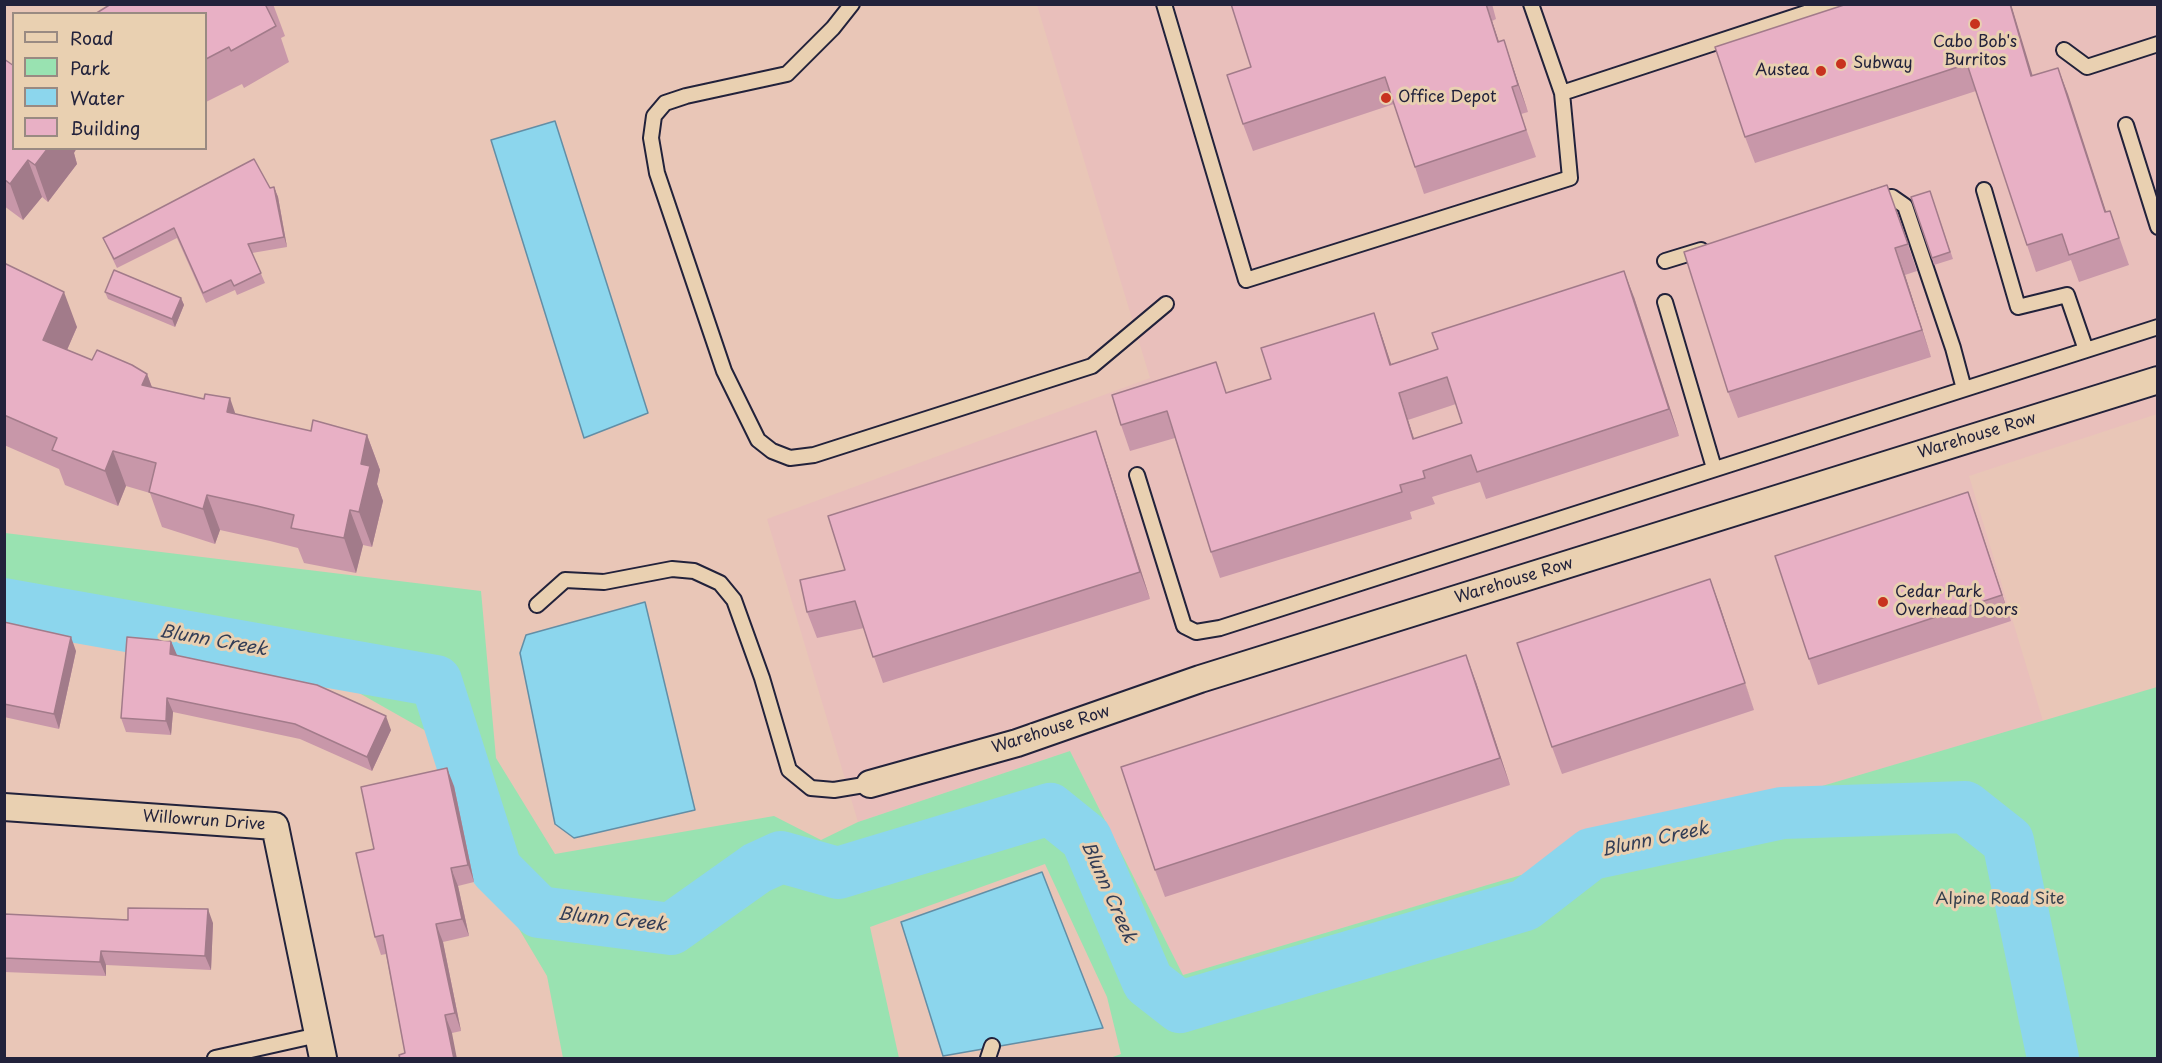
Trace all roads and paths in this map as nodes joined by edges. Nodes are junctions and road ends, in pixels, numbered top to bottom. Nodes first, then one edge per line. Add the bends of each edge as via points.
1 (852, 4) edge
2 (1164, 4) edge
3 (1531, 4) edge
4 (1833, 4) edge
5 (2157, 44) edge
6 (2064, 50) dead end
7 (1562, 93) junction
8 (2126, 125) dead end
9 (1984, 190) dead end
10 (1860, 202) edge
11 (2157, 227) edge
12 (1711, 247) edge
13 (1665, 261) dead end
14 (1665, 302) dead end
15 (1166, 304) dead end
16 (2157, 327) edge
17 (2086, 350) junction
18 (2157, 380) edge
19 (1964, 389) junction
20 (1714, 468) junction
21 (1137, 475) dead end
22 (537, 605) dead end
23 (870, 784) joint
24 (4, 807) edge
25 (321, 1047) edge
26 (215, 1059) edge

1 - 15 lane via 787,74 686,96 664,103 654,116 651,138 657,173 724,371 758,440 790,458 814,455 1092,366
2 - 7 lane via 1246,280 1570,178
3 - 7 lane
4 - 7 lane
5 - 6 lane via 2087,67
8 - 11 lane
9 - 17 lane via 2018,308 2067,295
10 - 19 lane via 1883,196 1905,206
12 - 13 lane
14 - 20 lane
16 - 17 lane
17 - 19 lane
18 - 23 street, Warehouse Row via 1200,679 1017,743
19 - 20 lane
20 - 21 lane via 1220,628 1196,632 1184,626
22 - 23 lane via 565,580 604,582 672,569 694,571 720,583 734,600 789,770 812,788 834,790
24 - 25 street, Willowrun Drive via 275,826
25 - 26 lane

